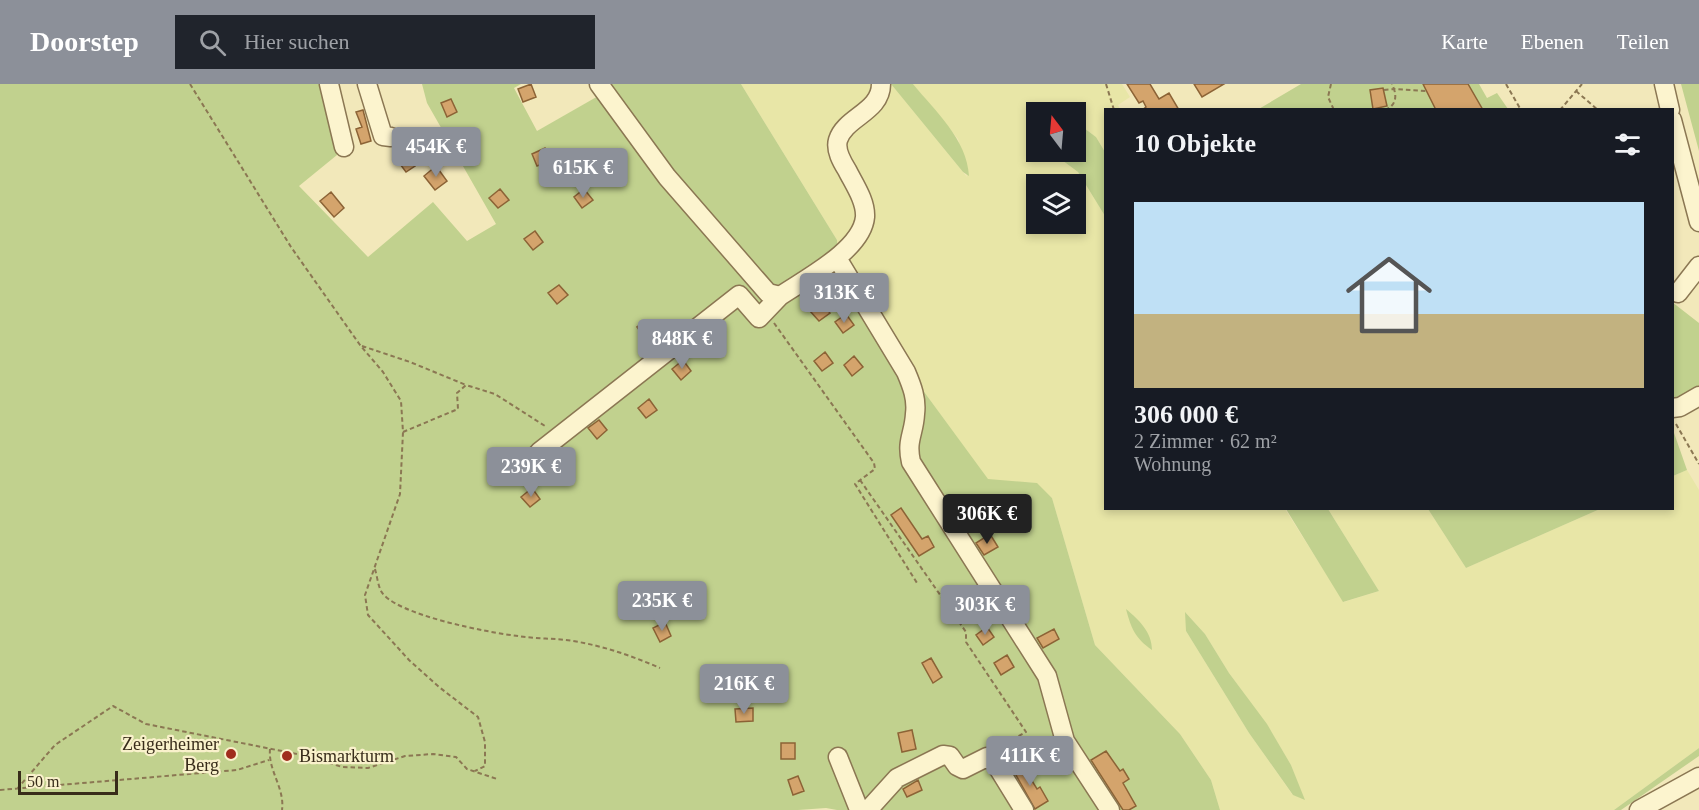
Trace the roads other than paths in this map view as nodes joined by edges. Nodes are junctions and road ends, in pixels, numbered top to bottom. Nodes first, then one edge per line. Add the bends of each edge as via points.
1 (329, 84) edge
2 (367, 84) edge
3 (599, 84) edge
4 (881, 84) edge
5 (1664, 84) edge
6 (1670, 108) edge
7 (1674, 128) edge
8 (391, 136) dead end
9 (344, 147) dead end
10 (1699, 222) edge
11 (837, 258) junction
12 (1699, 266) edge
13 (1678, 293) dead end
14 (780, 296) junction
15 (1699, 396) edge
16 (1676, 408) edge
17 (539, 452) dead end
18 (838, 758) dead end
19 (1699, 777) edge
20 (867, 810) edge
21 (1024, 810) edge
22 (1110, 810) edge
23 (1639, 810) edge

1 - 9 street
2 - 8 street via 383,136
3 - 14 street via 667,177 768,292
4 - 11 street via 870,108 843,130 837,142 839,156 860,196 865,217 854,242
5 - 6 street
7 - 10 street
11 - 14 street
11 - 22 street via 914,389 915,414 908,447 911,462 1047,676 1065,741
12 - 13 street
14 - 17 street via 759,318 739,295
15 - 16 street
18 - 20 street via 858,807
19 - 23 street
20 - 21 street via 897,778 943,755 950,756 963,769 992,758

